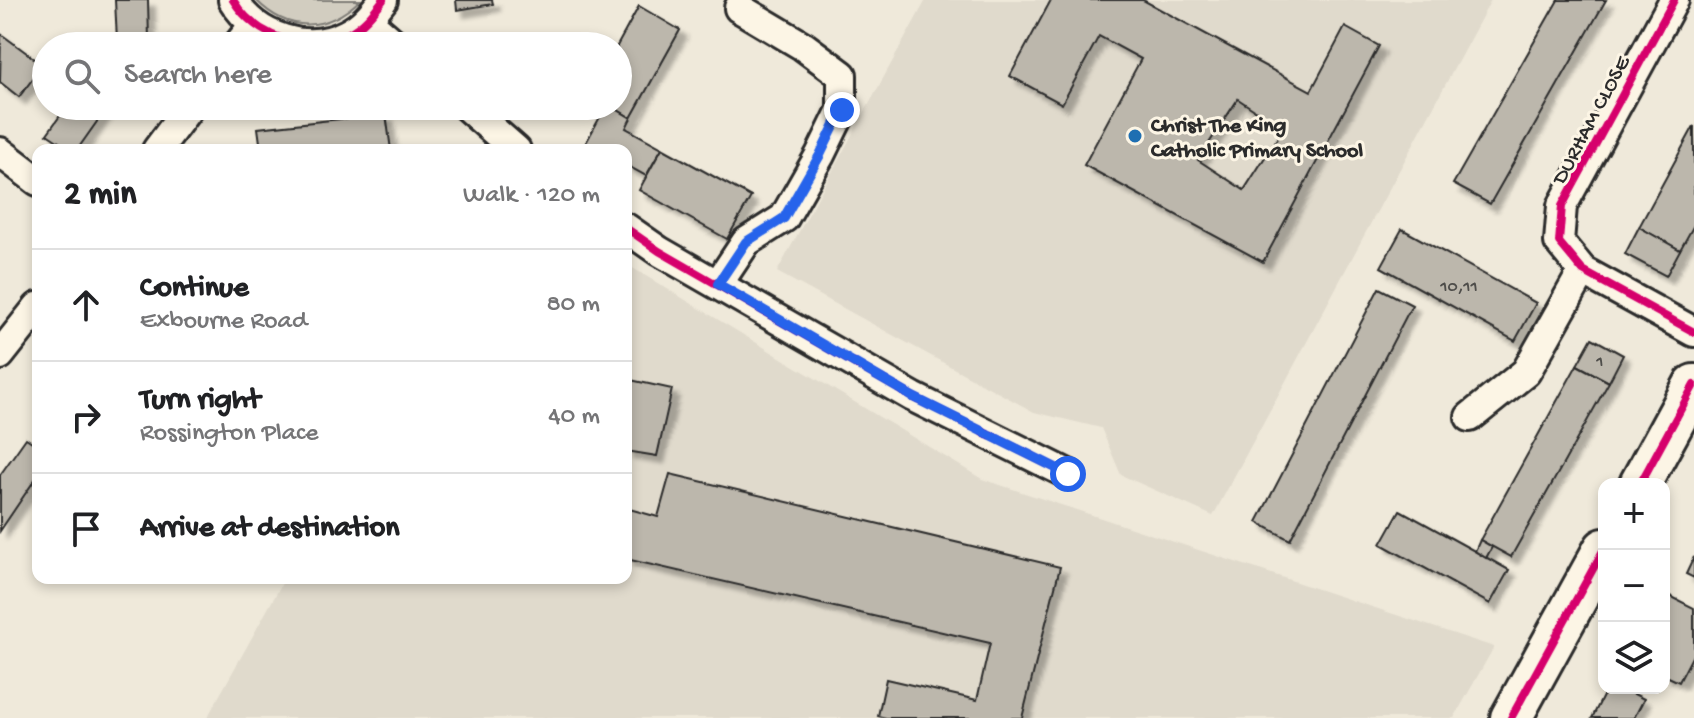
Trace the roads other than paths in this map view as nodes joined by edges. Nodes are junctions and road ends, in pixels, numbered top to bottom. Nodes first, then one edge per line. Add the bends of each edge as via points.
1 (233, 0) edge
2 (1674, 0) edge
3 (739, 8) dead end
4 (375, 10) edge
5 (244, 32) edge
6 (350, 32) edge
7 (388, 32) edge
8 (180, 120) edge
9 (482, 120) edge
10 (162, 144) edge
11 (509, 144) edge
12 (0, 152) edge
13 (32, 176) edge
14 (632, 232) edge
15 (1583, 271) junction
16 (718, 284) junction
17 (32, 315) edge
18 (1694, 332) edge
19 (0, 355) edge
20 (1694, 385) edge
21 (1470, 417) dead end
22 (1068, 474) dead end
23 (1643, 478) edge
24 (1603, 550) edge
25 (1511, 718) edge

1 - 5 street
2 - 15 street, DURHAM CLOSE via 1562,206 1559,242
3 - 16 street via 842,75 842,110 784,218 746,242
4 - 6 street
4 - 7 street
8 - 10 street
9 - 11 street
12 - 13 street
14 - 16 street
15 - 18 street, DURHAM CLOSE
15 - 21 street via 1526,372
16 - 22 street via 913,397
17 - 19 street
20 - 23 street
24 - 25 street

